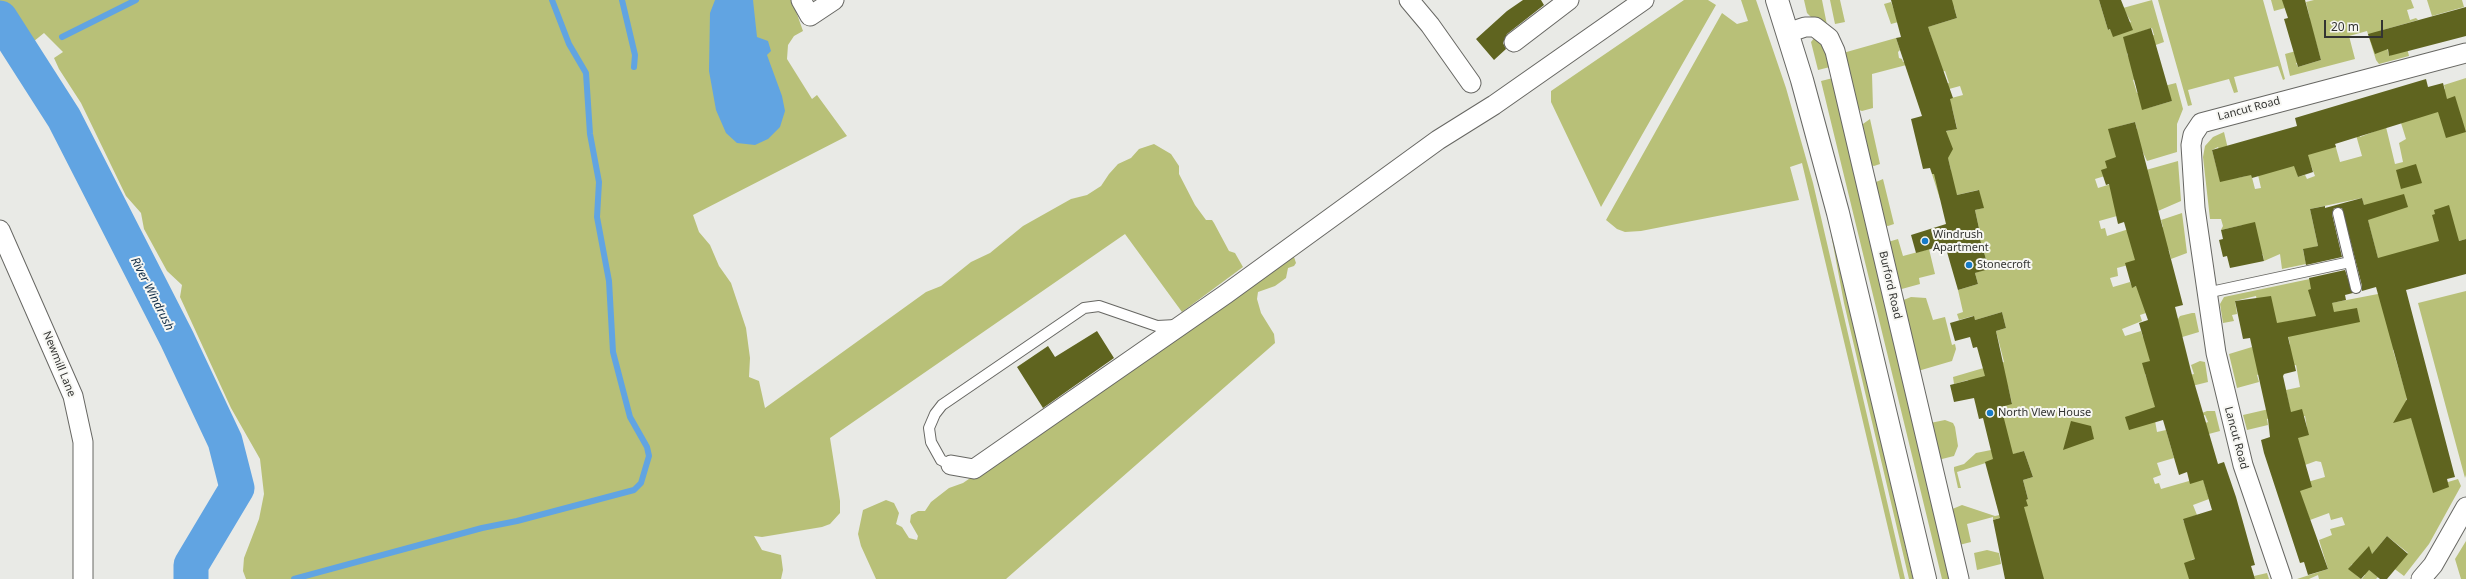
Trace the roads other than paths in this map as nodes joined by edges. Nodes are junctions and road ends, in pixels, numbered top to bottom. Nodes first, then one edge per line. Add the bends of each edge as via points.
1 (801, 0) edge
2 (834, 0) edge
3 (1409, 0) edge
4 (1569, 0) edge
5 (1644, 0) edge
6 (1777, 0) edge
7 (1787, 33) junction
8 (1514, 42) dead end
9 (2466, 53) edge
10 (1471, 83) dead end
11 (2338, 213) dead end
12 (0, 230) edge
13 (2350, 262) junction
14 (2356, 288) dead end
15 (2206, 293) junction
16 (1180, 325) junction
17 (951, 465) joint
18 (2466, 507) edge
19 (83, 579) edge
20 (1925, 579) edge
21 (1959, 579) edge
22 (2282, 579) edge
23 (2421, 579) edge

1 - 2 street via 810,16
3 - 10 street
4 - 8 street
5 - 16 street via 1494,105 1438,140
6 - 7 main road
7 - 20 main road via 1838,213
7 - 21 street, Burford Road via 1810,26 1816,27 1829,38 1835,51
9 - 15 street, Lancut Road via 2250,108 2197,126 2191,145
11 - 13 lane
12 - 19 street, Newmill Lane via 73,396 83,442
13 - 14 lane
13 - 15 lane
15 - 22 street, Lancut Road via 2216,353 2239,451
16 - 17 street via 974,469
16 - 17 lane via 1157,326 1099,306 1084,308 942,406 935,414 929,428 931,442 942,460
18 - 23 street via 2433,565

